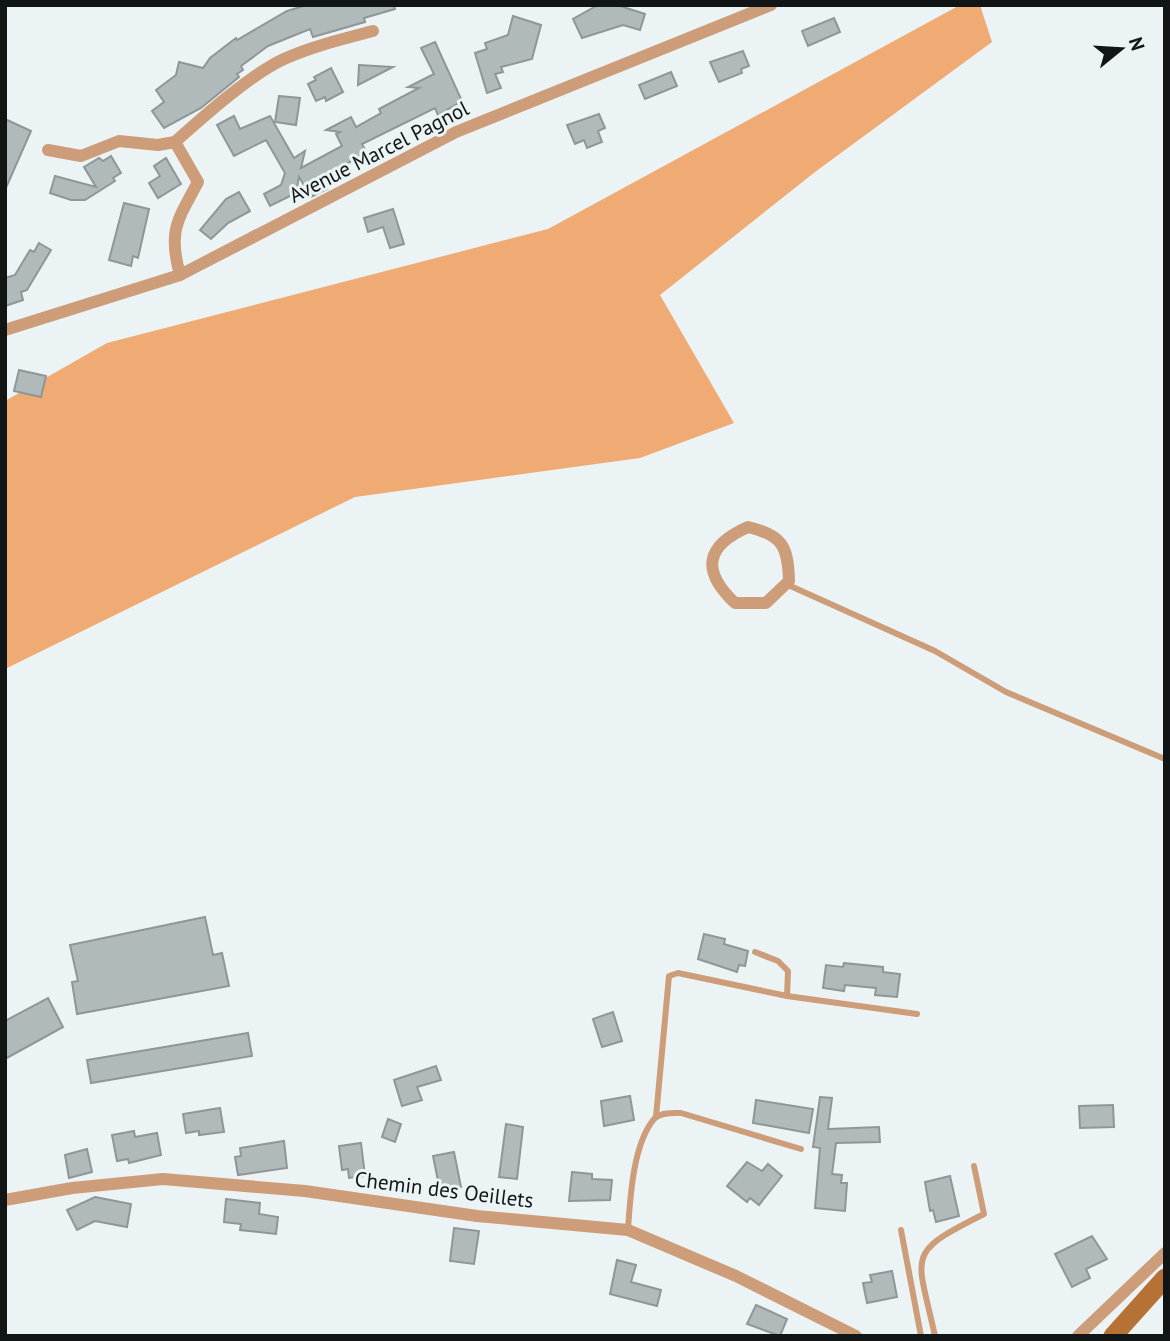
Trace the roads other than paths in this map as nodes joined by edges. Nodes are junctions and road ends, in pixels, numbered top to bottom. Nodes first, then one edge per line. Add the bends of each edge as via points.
1 (771, 5) edge
2 (373, 31) dead end
3 (175, 142) junction
4 (48, 150) dead end
5 (180, 275) junction
6 (5, 330) edge
7 (786, 584) junction
8 (1165, 759) edge
9 (755, 952) dead end
10 (787, 996) junction
11 (917, 1014) dead end
12 (656, 1117) junction
13 (801, 1149) dead end
14 (974, 1166) dead end
15 (5, 1200) edge
16 (628, 1230) junction
17 (901, 1230) dead end
18 (1165, 1253) edge
19 (1165, 1279) edge
20 (856, 1336) edge
21 (921, 1336) edge
22 (935, 1336) edge
23 (1078, 1336) edge
24 (1113, 1336) edge

1 - 5 street, Avenue Marcel Pagnol via 456,132
2 - 3 street via 281,60
3 - 4 street via 119,141 81,156
3 - 5 street via 198,182 177,222 173,247
5 - 6 street, Avenue Marcel Pagnol
7 - 7 street via 788,554 771,533 748,527 724,538 712,559 716,585 735,603 766,603
7 - 8 lane via 935,651 1006,692
9 - 10 lane via 778,961 788,971
10 - 11 lane
10 - 12 lane via 678,973 669,976
12 - 13 lane via 681,1113
12 - 16 lane via 642,1143 631,1189
14 - 22 lane via 985,1214 941,1236 922,1253 920,1269
15 - 16 street, Chemin des Oeillets via 163,1179 305,1191 477,1216
16 - 20 street, Chemin des Oeillets via 736,1276
17 - 21 lane
18 - 23 street
19 - 24 main road

